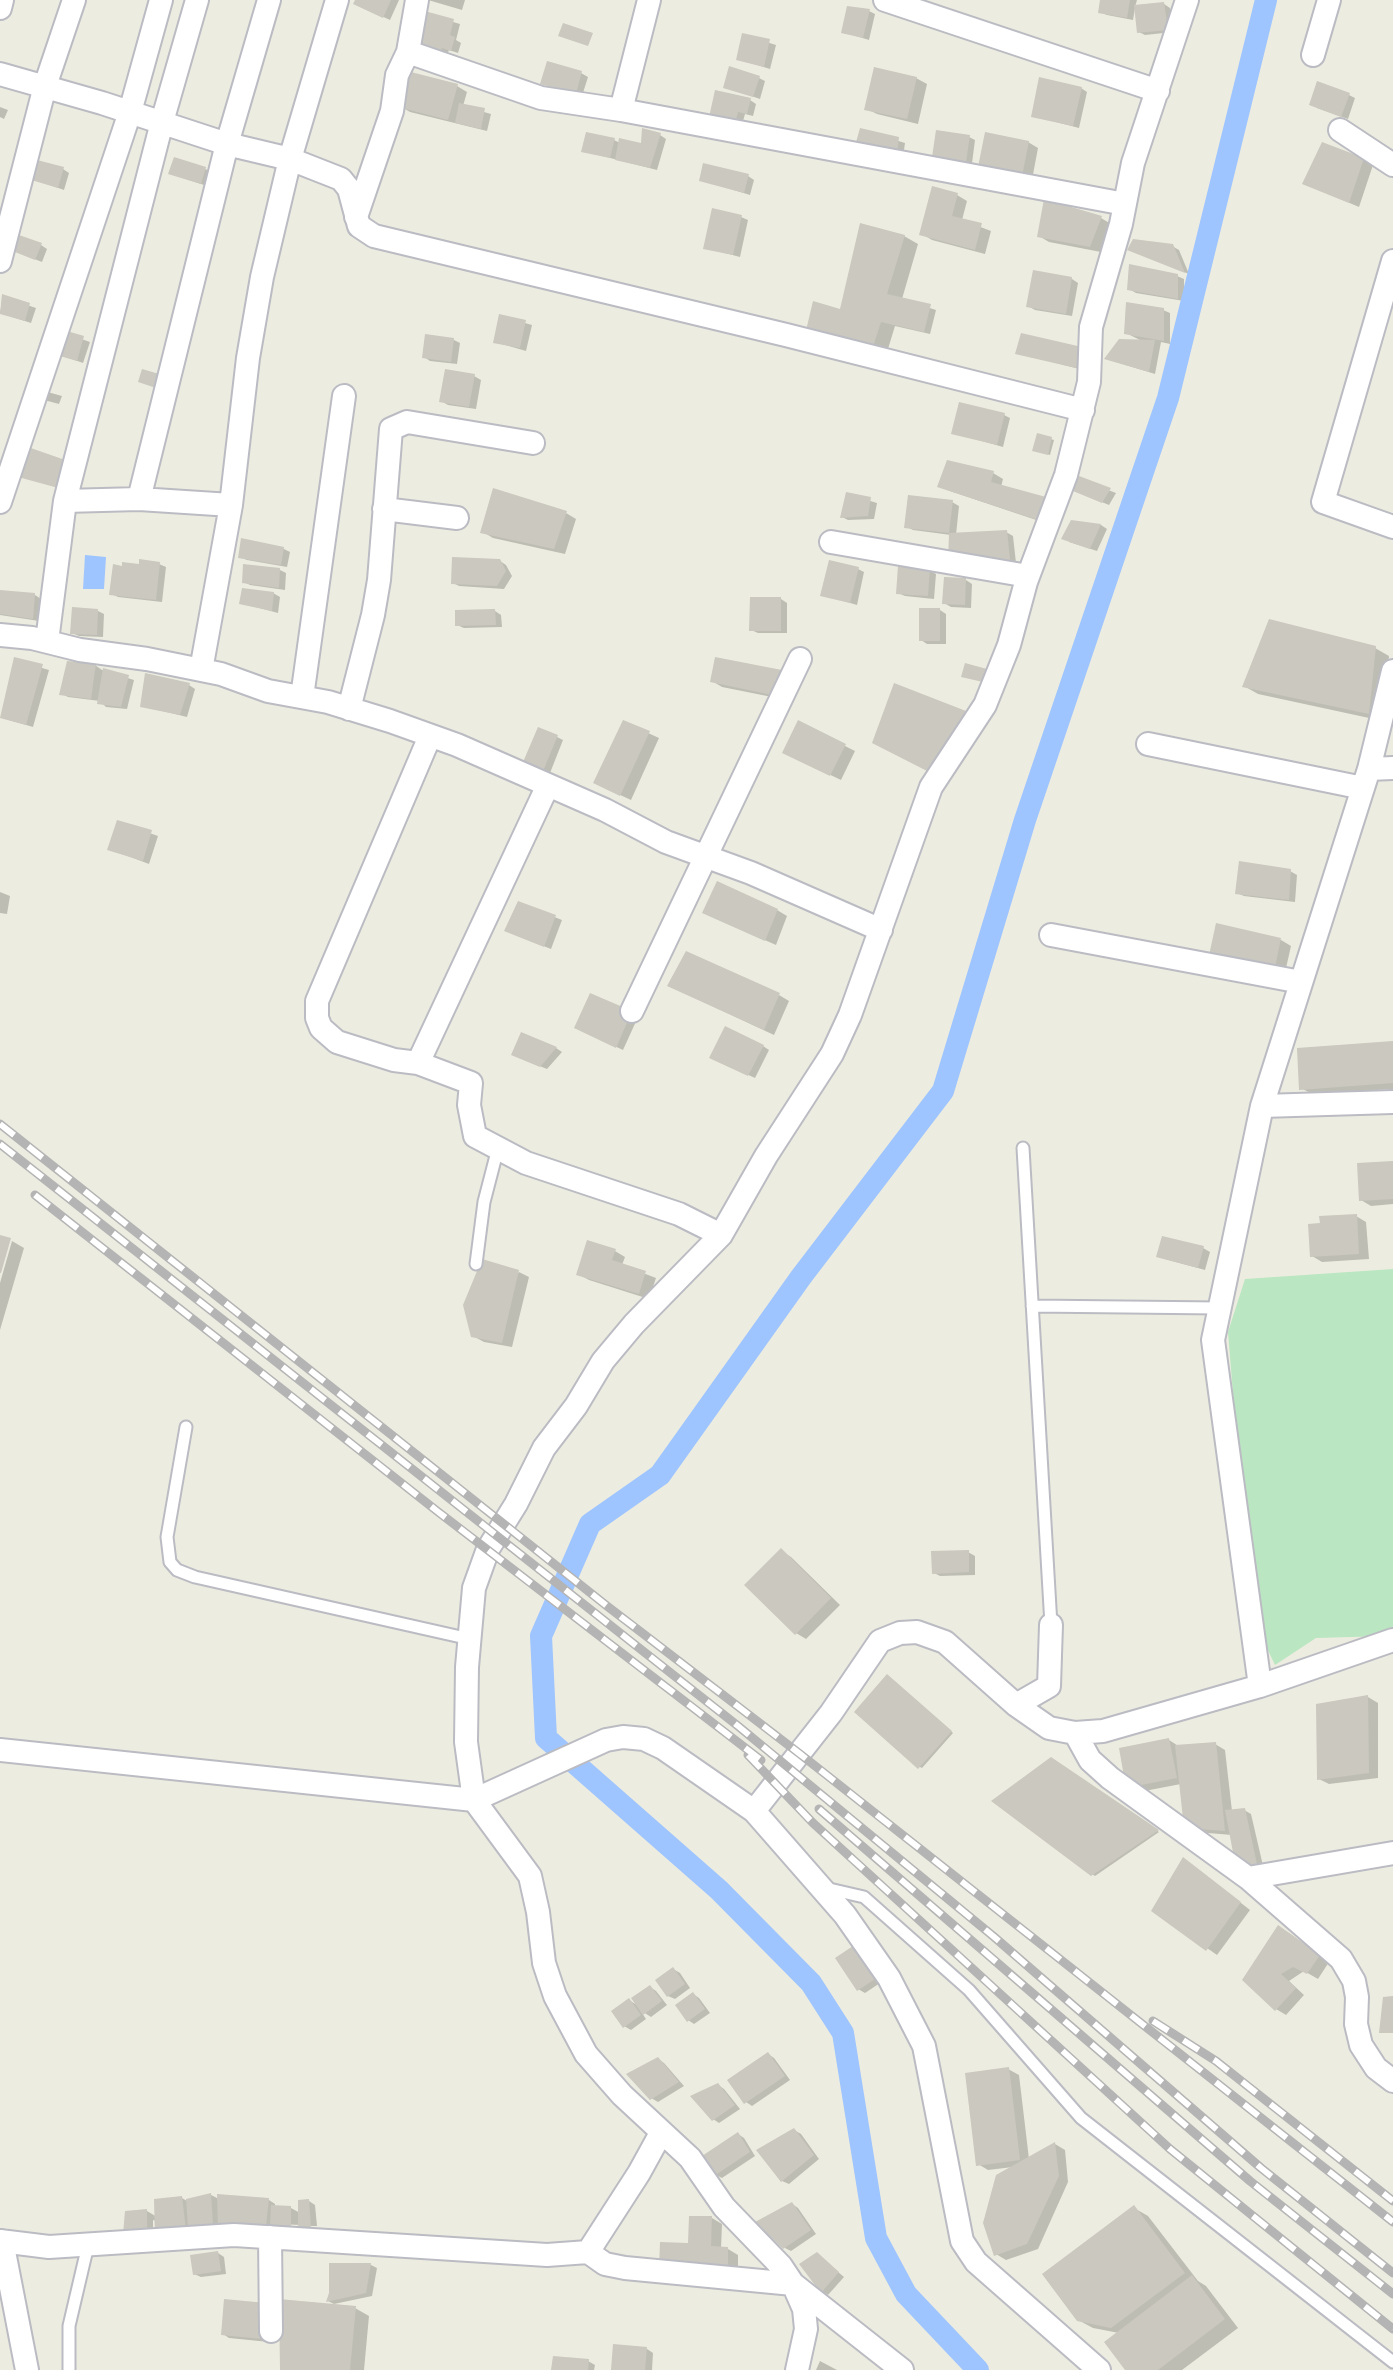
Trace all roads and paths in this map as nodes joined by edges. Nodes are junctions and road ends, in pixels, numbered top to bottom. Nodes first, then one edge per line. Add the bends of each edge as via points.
1 (2, 0) edge
2 (74, 0) edge
3 (161, 0) edge
4 (197, 0) edge
5 (269, 0) edge
6 (337, 0) edge
7 (417, 0) edge
8 (649, 0) edge
9 (885, 0) edge
10 (1187, 0) edge
11 (1329, 0) edge
12 (0, 8) edge
13 (408, 52) junction
14 (1313, 55) dead end
15 (0, 74) edge
16 (45, 86) junction
17 (1158, 91) junction
18 (621, 110) junction
19 (130, 112) junction
20 (162, 122) junction
21 (1340, 130) dead end
22 (227, 144) junction
23 (290, 159) junction
24 (1393, 165) edge
25 (1125, 204) junction
26 (356, 218) junction
27 (0, 261) edge
28 (1393, 261) edge
29 (344, 396) dead end
30 (1083, 410) junction
31 (533, 443) dead end
32 (139, 499) junction
33 (65, 501) junction
34 (0, 502) edge
35 (231, 505) junction
36 (384, 509) junction
37 (457, 518) dead end
38 (1393, 527) edge
39 (831, 542) dead end
40 (1028, 576) junction
41 (0, 635) edge
42 (47, 641) junction
43 (800, 659) dead end
44 (201, 670) junction
45 (1393, 671) edge
46 (302, 697) junction
47 (349, 709) junction
48 (430, 736) junction
49 (1148, 744) dead end
50 (1393, 768) edge
51 (1366, 778) junction
52 (548, 785) junction
53 (706, 857) junction
54 (881, 930) junction
55 (1051, 935) dead end
56 (1301, 982) junction
57 (632, 1011) dead end
58 (418, 1063) junction
59 (1393, 1102) edge
60 (1262, 1106) junction
61 (498, 1148) junction
62 (1023, 1148) dead end
63 (721, 1235) junction
64 (476, 1264) dead end
65 (1032, 1306) junction
66 (1219, 1308) junction
67 (186, 1427) dead end
68 (1051, 1625) joint
69 (470, 1639) junction
70 (1393, 1640) edge
71 (1260, 1686) junction
72 (1016, 1705) junction
73 (1075, 1733) junction
74 (0, 1750) edge
75 (474, 1800) junction
76 (754, 1811) junction
77 (1393, 1853) edge
78 (1248, 1878) junction
79 (821, 1887) junction
80 (1393, 2081) edge
81 (661, 2133) junction
82 (270, 2237) junction
83 (1, 2241) edge
84 (88, 2245) junction
85 (588, 2252) junction
86 (793, 2284) junction
87 (271, 2331) dead end
88 (0, 2349) edge
89 (26, 2360) edge
90 (1393, 2362) edge
91 (69, 2370) edge
92 (797, 2370) edge
93 (902, 2370) edge
94 (1099, 2370) edge

1 - 12 street
2 - 16 street
3 - 19 street
4 - 20 street
5 - 22 street
6 - 23 street
7 - 13 street
8 - 18 street
9 - 17 street
10 - 17 street
11 - 14 street
13 - 18 street via 541,98
13 - 26 street
15 - 16 street
16 - 19 street
16 - 27 street
17 - 25 street
18 - 25 street
19 - 20 street
19 - 34 street
20 - 22 street
20 - 33 street
21 - 24 street
22 - 23 street
22 - 32 street
23 - 26 street via 346,183
23 - 35 street via 250,345
25 - 30 street via 1091,327
26 - 30 street via 374,236
28 - 38 street via 1323,502
29 - 46 street
30 - 40 street via 1066,475
31 - 36 street via 398,424 389,441
32 - 33 street
32 - 35 street
33 - 42 street
35 - 44 street
36 - 37 street
36 - 47 street via 373,615
39 - 40 street
40 - 54 street via 990,693 931,787
41 - 42 street
42 - 44 street
43 - 53 street
44 - 46 street
45 - 51 street
46 - 47 street
47 - 48 street
48 - 52 street
48 - 58 street via 317,1001 321,1028 337,1042
49 - 51 street
50 - 51 street
51 - 56 street
52 - 53 street
52 - 58 street
53 - 54 street
53 - 57 street
54 - 63 street via 832,1054
55 - 56 street
56 - 60 street
58 - 61 street via 471,1083 475,1136
59 - 60 street
60 - 66 street
61 - 63 street via 526,1163 679,1214
61 - 64 lane
62 - 65 lane
63 - 69 street via 603,1361 544,1448 488,1549 474,1588
65 - 66 lane
65 - 68 lane
66 - 71 street via 1213,1340
67 - 69 lane via 167,1537 170,1562 177,1570
68 - 72 street via 1049,1686
69 - 75 street via 466,1742
70 - 71 street
71 - 73 street via 1103,1731
72 - 73 street via 1049,1728
72 - 76 street via 945,1642 917,1632 880,1641
73 - 78 street via 1090,1760 1110,1778
74 - 75 street
75 - 76 street via 623,1737 663,1748
75 - 81 street via 530,1876 544,1963 586,2054
76 - 79 street
77 - 78 street
78 - 80 street via 1341,1959 1354,1981 1361,2045 1376,2068
79 - 90 lane via 864,1897 969,1990 1081,2118
79 - 94 street via 889,1978 924,2046 962,2241 976,2262
81 - 85 street
81 - 86 street via 690,2158 724,2207
82 - 84 street
82 - 85 street via 547,2255
82 - 87 street
83 - 84 street
83 - 89 street
84 - 91 lane via 69,2326
85 - 86 street via 605,2264 625,2268
86 - 92 street via 806,2329
86 - 93 street
88 - 89 street

